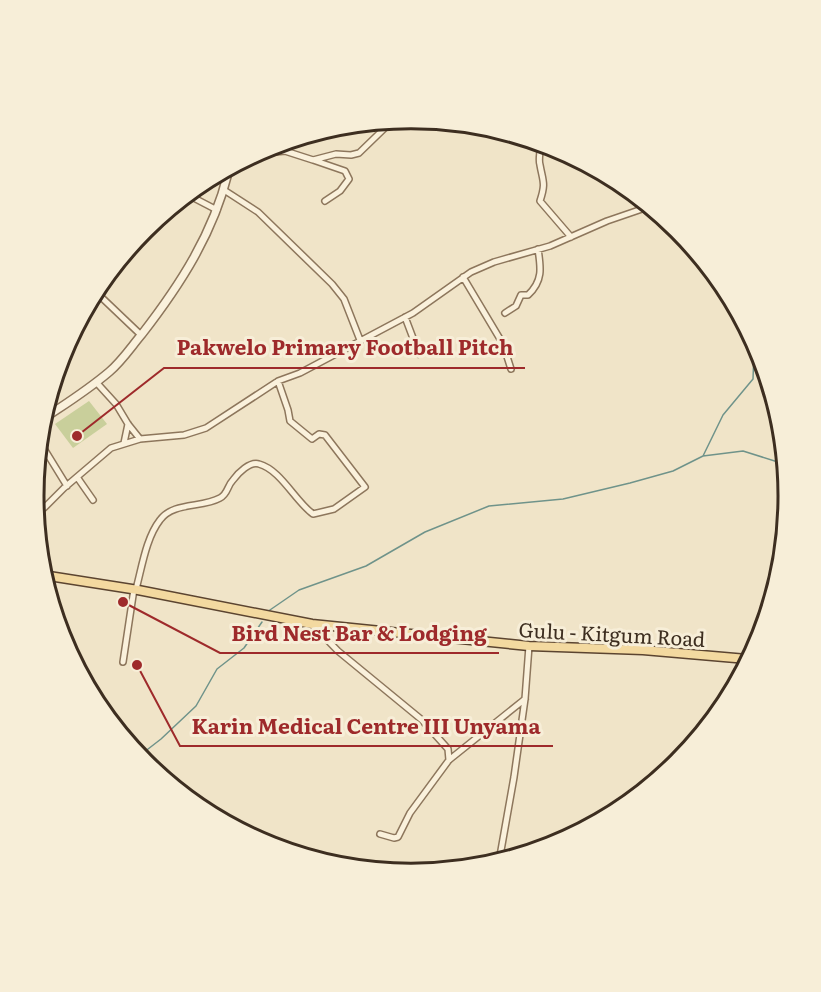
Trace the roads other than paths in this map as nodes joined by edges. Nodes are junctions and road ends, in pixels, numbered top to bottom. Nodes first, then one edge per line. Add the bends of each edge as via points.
1 (381, 132) edge
2 (285, 151) edge
3 (540, 153) edge
4 (313, 160) junction
5 (227, 178) edge
6 (224, 190) junction
7 (196, 199) edge
8 (325, 201) dead end
9 (217, 210) junction
10 (640, 210) edge
11 (571, 237) junction
12 (538, 249) junction
13 (463, 277) junction
14 (102, 298) edge
15 (505, 313) dead end
16 (405, 317) junction
17 (141, 335) junction
18 (360, 340) junction
19 (419, 354) dead end
20 (511, 369) dead end
21 (278, 381) junction
22 (96, 382) junction
23 (54, 412) edge
24 (128, 424) junction
25 (141, 439) junction
26 (123, 443) junction
27 (46, 453) edge
28 (77, 477) junction
29 (67, 486) junction
30 (93, 500) dead end
31 (44, 508) edge
32 (53, 577) edge
33 (135, 589) junction
34 (312, 624) junction
35 (529, 646) junction
36 (740, 658) edge
37 (123, 662) dead end
38 (525, 699) junction
39 (449, 760) junction
40 (380, 834) dead end
41 (501, 851) edge

1 - 4 street via 359,153
2 - 4 street
3 - 11 street via 544,177 540,201
4 - 8 street via 345,171 349,179
5 - 6 street
6 - 9 street
6 - 18 street via 258,212 332,284 344,299
7 - 9 street
9 - 17 street via 181,281
10 - 11 street
11 - 12 street
12 - 13 street via 494,261
12 - 15 street via 539,282 528,295 520,295 516,306
13 - 16 street
13 - 20 street via 503,344
14 - 17 street
16 - 18 street
16 - 19 street
17 - 22 street
18 - 21 street
21 - 25 street via 206,428 184,435
21 - 33 street via 291,424 312,439 325,435 364,487 334,509 313,514 274,474 261,465 249,465 219,499 179,508 162,517 154,529
22 - 23 street
22 - 24 street
24 - 25 street
24 - 26 street
25 - 26 street
26 - 28 street via 111,448
27 - 29 street
28 - 29 street
28 - 30 street
29 - 31 street
32 - 33 main road, Gulu - Kitgum Road
33 - 34 main road, Gulu - Kitgum Road
33 - 37 street
34 - 35 main road, Gulu - Kitgum Road
34 - 39 street via 338,651 416,714 448,749
35 - 36 main road, Gulu - Kitgum Road
35 - 38 street
38 - 39 street
38 - 41 street
39 - 40 street via 410,813 398,837

